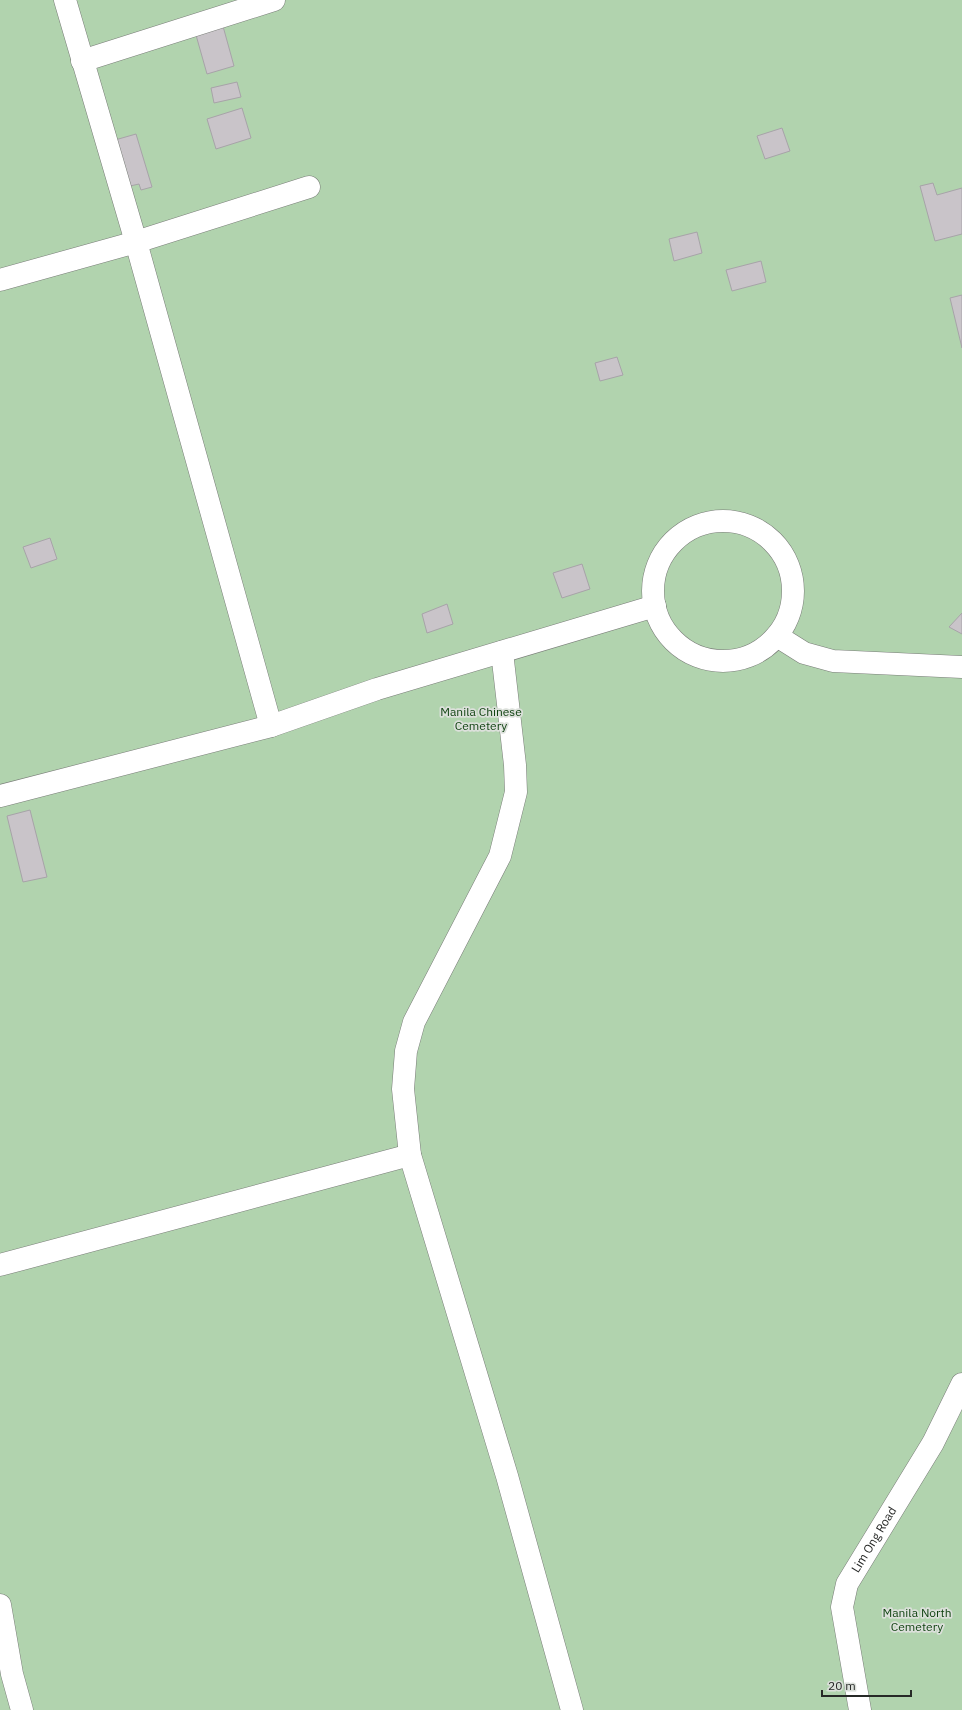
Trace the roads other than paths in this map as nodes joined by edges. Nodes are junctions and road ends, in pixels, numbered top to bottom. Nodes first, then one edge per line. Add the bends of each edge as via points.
1 (65, 0) edge
2 (274, 0) edge
3 (82, 61) junction
4 (309, 187) dead end
5 (136, 242) junction
6 (0, 280) edge
7 (655, 606) junction
8 (777, 636) junction
9 (502, 652) junction
10 (962, 667) edge
11 (271, 726) junction
12 (0, 796) edge
13 (410, 1155) junction
14 (0, 1265) edge
15 (962, 1384) edge
16 (0, 1605) edge
17 (22, 1710) edge
18 (572, 1710) edge
19 (860, 1710) edge

1 - 3 lane
2 - 3 lane
3 - 5 lane
4 - 5 lane
5 - 6 lane
5 - 11 lane
7 - 8 lane via 666,632 679,645 712,660 730,661 748,657 764,648
7 - 8 lane via 654,580 659,562 669,547 682,534 698,526 734,522 767,537 780,551 788,566 793,585 792,603 787,620
7 - 9 lane
8 - 10 lane via 804,653 833,661
9 - 11 lane via 377,689
9 - 13 lane via 516,792 500,856 414,1022 406,1051 402,1089
11 - 12 lane
13 - 14 lane
13 - 18 lane via 507,1476
15 - 19 lane, Lim Ong Road via 933,1443 847,1584 842,1606
16 - 17 lane via 12,1674

